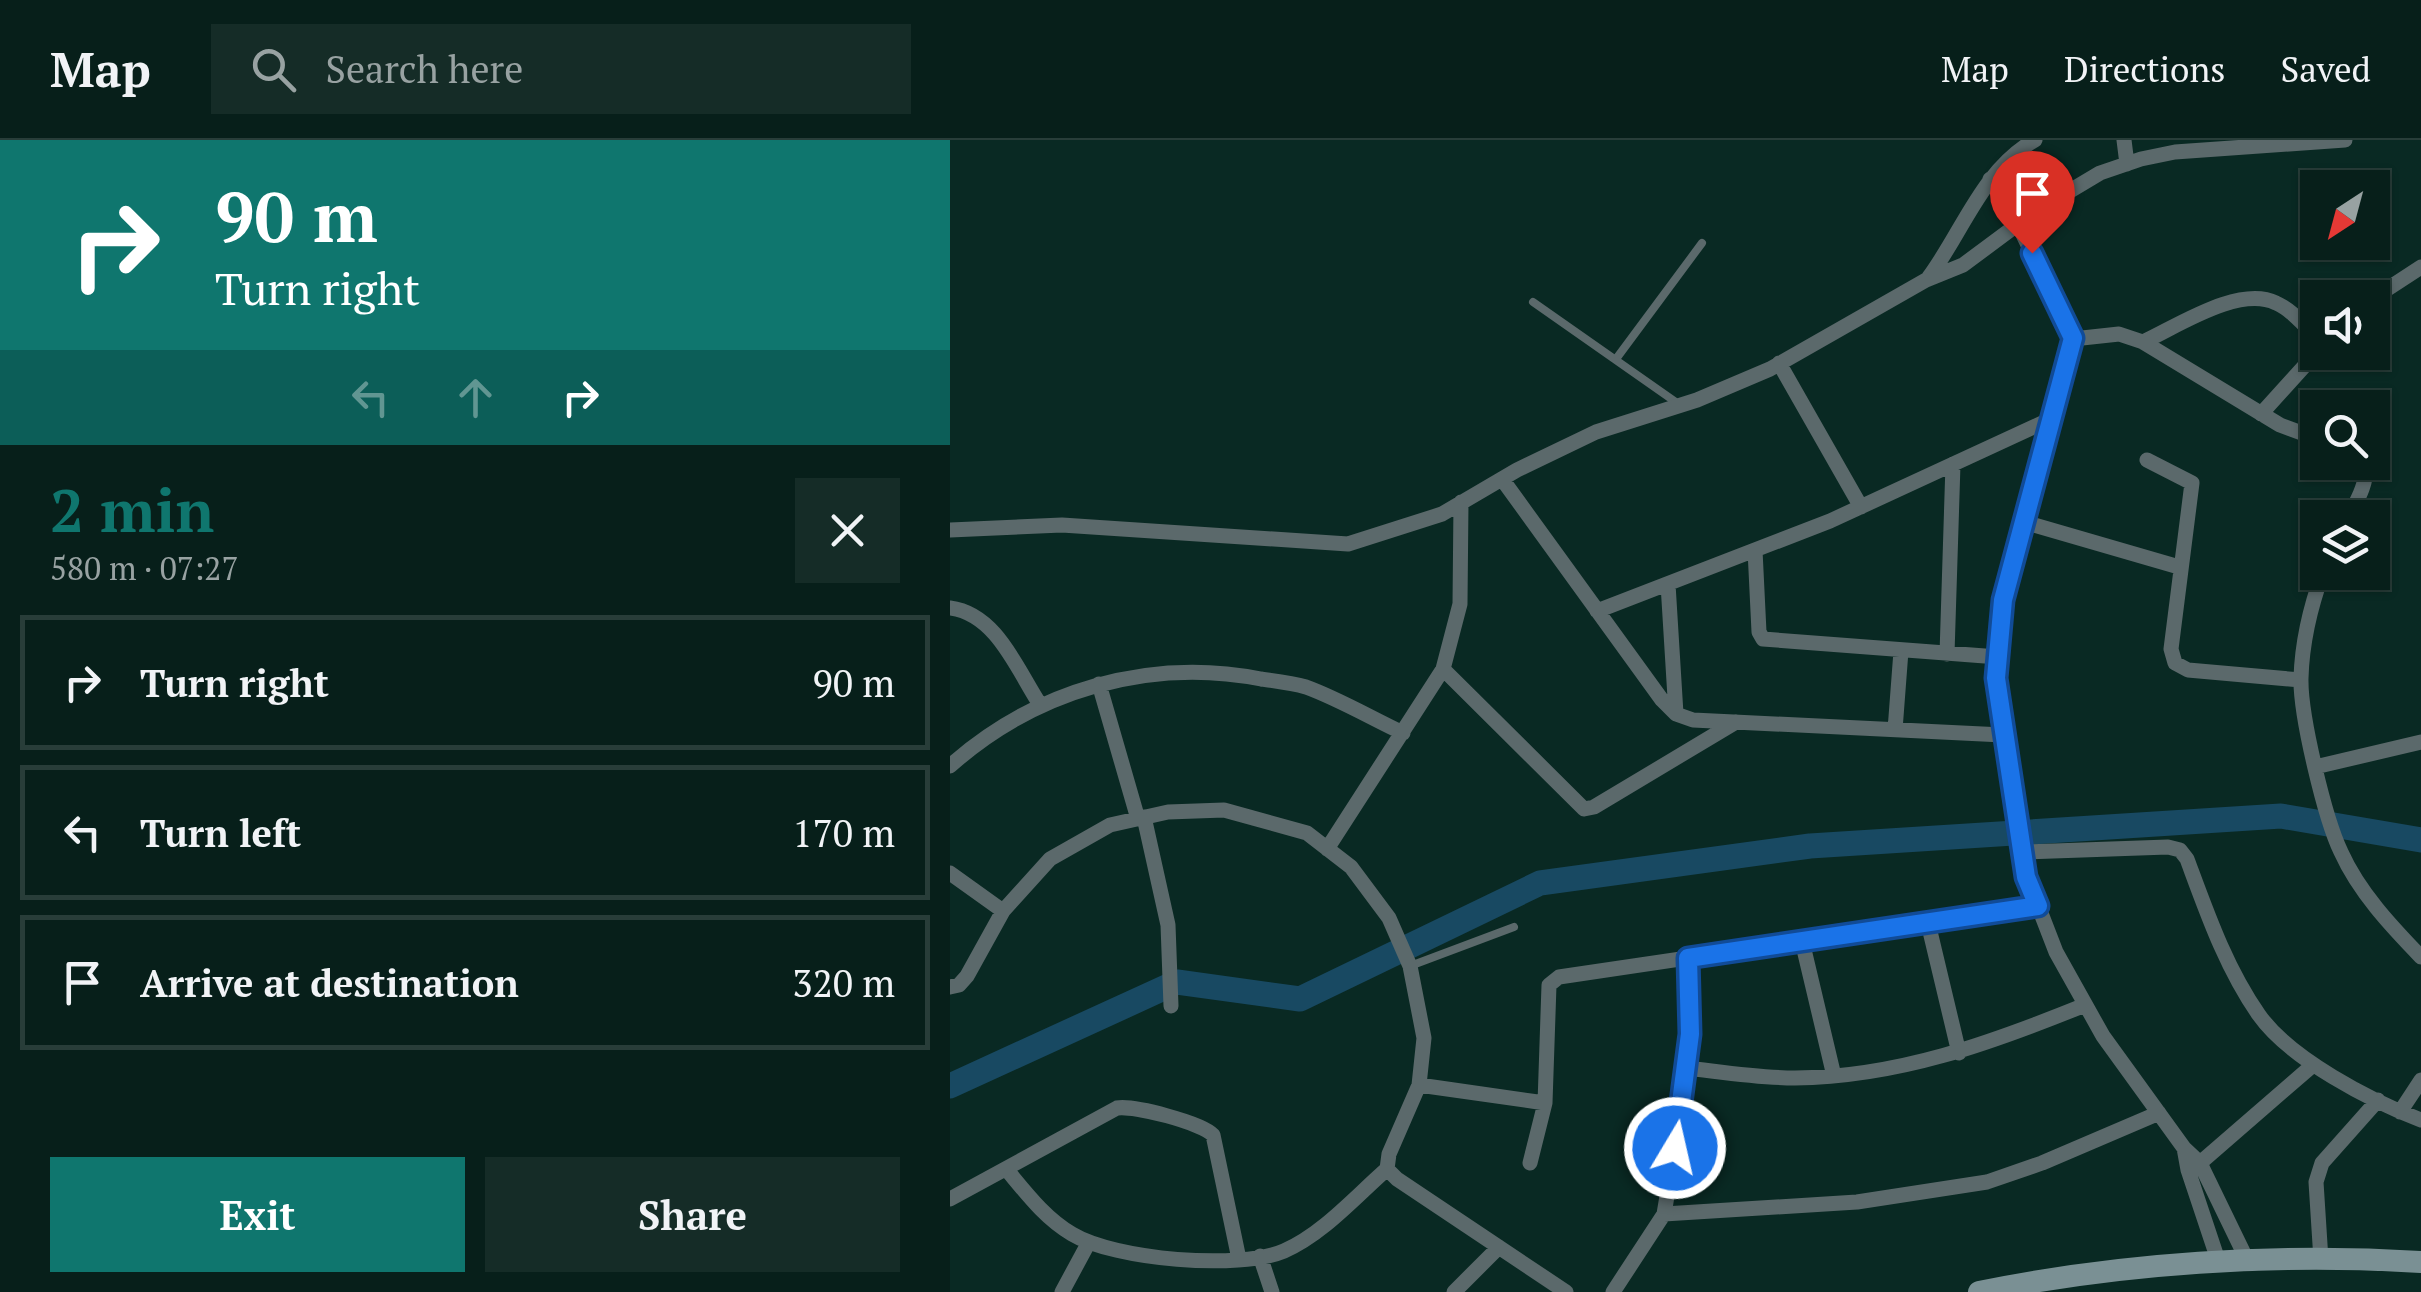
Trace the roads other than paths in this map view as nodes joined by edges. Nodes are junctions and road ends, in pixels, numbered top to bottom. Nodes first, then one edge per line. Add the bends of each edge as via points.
1 (2035, 140) edge
2 (2124, 140) edge
3 (2344, 140) edge
4 (2017, 145) edge
5 (2174, 146) edge
6 (2127, 164) junction
7 (1990, 179) junction
8 (2018, 224) junction
9 (1702, 243) dead end
10 (2421, 267) edge
11 (1926, 280) junction
12 (2390, 287) edge
13 (1533, 302) dead end
14 (2300, 322) edge
15 (2073, 338) junction
16 (2144, 342) junction
17 (1616, 358) junction
18 (1779, 363) junction
19 (2301, 370) edge
20 (1680, 405) junction
21 (2261, 414) junction
22 (2052, 418) junction
23 (2300, 433) edge
24 (2147, 460) dead end
25 (1954, 464) junction
26 (1502, 479) junction
27 (1461, 502) junction
28 (1861, 507) junction
29 (2024, 522) junction
30 (950, 530) edge
31 (1755, 550) junction
32 (2179, 567) junction
33 (1668, 584) junction
34 (2317, 590) edge
35 (950, 608) edge
36 (1597, 611) junction
37 (1901, 651) junction
38 (1948, 654) junction
39 (1998, 657) junction
40 (1443, 668) junction
41 (2301, 680) junction
42 (1098, 684) junction
43 (1041, 706) junction
44 (1676, 714) junction
45 (1736, 722) junction
46 (1895, 730) junction
47 (1403, 733) junction
48 (2003, 735) junction
49 (2421, 742) edge
50 (950, 766) edge
51 (2316, 767) junction
52 (1141, 818) junction
53 (1327, 849) junction
54 (2022, 852) junction
55 (950, 874) edge
56 (2038, 906) junction
57 (1003, 910) junction
58 (1928, 922) junction
59 (1514, 927) dead end
60 (1802, 941) junction
61 (1405, 953) junction
62 (2421, 957) edge
63 (1688, 958) junction
64 (950, 986) edge
65 (2086, 1005) junction
66 (1171, 1006) dead end
67 (1959, 1053) junction
68 (2312, 1065) junction
69 (1687, 1068) junction
70 (1834, 1076) junction
71 (2421, 1080) edge
72 (1419, 1085) junction
73 (2378, 1100) junction
74 (1544, 1103) junction
75 (2400, 1112) junction
76 (2159, 1113) junction
77 (2421, 1120) edge
78 (2184, 1148) junction
79 (1530, 1163) dead end
80 (2200, 1163) junction
81 (1387, 1168) junction
82 (1006, 1170) junction
83 (950, 1198) edge
84 (1664, 1214) junction
85 (1088, 1242) junction
86 (1499, 1247) junction
87 (1260, 1256) junction
88 (1238, 1259) junction
89 (2321, 1260) junction
90 (2248, 1262) junction
91 (2421, 1262) edge
92 (2218, 1263) junction
93 (1062, 1292) edge
94 (1272, 1292) edge
95 (1454, 1292) edge
96 (1566, 1292) edge
97 (1613, 1292) edge
98 (1979, 1292) edge

1 - 4 street
2 - 6 street
3 - 5 street
4 - 7 street
5 - 6 street
6 - 8 street via 2100,173
7 - 8 street
7 - 11 street
8 - 11 street via 1963,265
8 - 15 street
9 - 17 lane
10 - 12 street
11 - 18 street
13 - 17 lane
14 - 16 street via 2271,300 2248,297
15 - 16 street via 2119,334
15 - 22 street
16 - 21 street
17 - 20 lane
18 - 20 street
18 - 28 street
19 - 21 street
20 - 26 street via 1596,432
21 - 23 street
22 - 25 street
22 - 29 street
24 - 32 street via 2192,484
25 - 28 street
25 - 38 street
26 - 27 street
26 - 36 street
27 - 30 street via 1348,544 1062,525
27 - 40 street via 1460,604
28 - 31 street
29 - 32 street
29 - 39 street via 2003,600
31 - 33 street
31 - 37 street via 1762,640
32 - 41 street via 2175,663 2188,670
33 - 36 street
33 - 44 street
34 - 41 street
35 - 43 street via 986,620
36 - 44 street
37 - 38 street
37 - 46 street
38 - 39 street
39 - 48 street
40 - 45 street via 1584,809
40 - 47 street
41 - 51 street
42 - 43 street
42 - 47 street via 1201,670 1250,676 1305,687
42 - 52 street
43 - 50 street
44 - 45 street
45 - 46 street
46 - 48 street
47 - 53 street
48 - 54 street
49 - 51 street
51 - 62 street via 2341,852 2384,918
52 - 53 street via 1224,810 1307,834
52 - 57 street via 1110,826 1050,859
52 - 66 street via 1168,925
53 - 61 street via 1351,867
54 - 56 street
54 - 68 street via 2180,850 2222,952 2260,1018
55 - 57 street
56 - 58 street
56 - 65 street
57 - 64 street via 967,976
58 - 60 street
58 - 67 street
59 - 61 lane
60 - 63 street
60 - 70 street
61 - 72 street via 1424,1038
63 - 69 street
63 - 74 street via 1559,978 1549,986
65 - 67 street
65 - 76 street
67 - 70 street
68 - 73 street
68 - 80 street
69 - 70 street
69 - 84 street
71 - 75 street
72 - 74 street
72 - 81 street
73 - 75 street
73 - 89 street via 2322,1163 2316,1182
74 - 79 street
75 - 77 street
76 - 78 street
76 - 84 street via 1987,1182 1857,1202
78 - 80 street
78 - 92 street
80 - 90 street
81 - 86 street
81 - 87 street via 1321,1227 1284,1251
82 - 83 street
82 - 85 street via 1045,1216
82 - 88 street via 1117,1108 1201,1125 1214,1136
84 - 97 street
85 - 88 street via 1148,1257
85 - 93 street
86 - 95 street
86 - 96 street
87 - 88 street
87 - 94 street
89 - 90 street
89 - 91 street
90 - 92 street
92 - 98 street via 2108,1271

